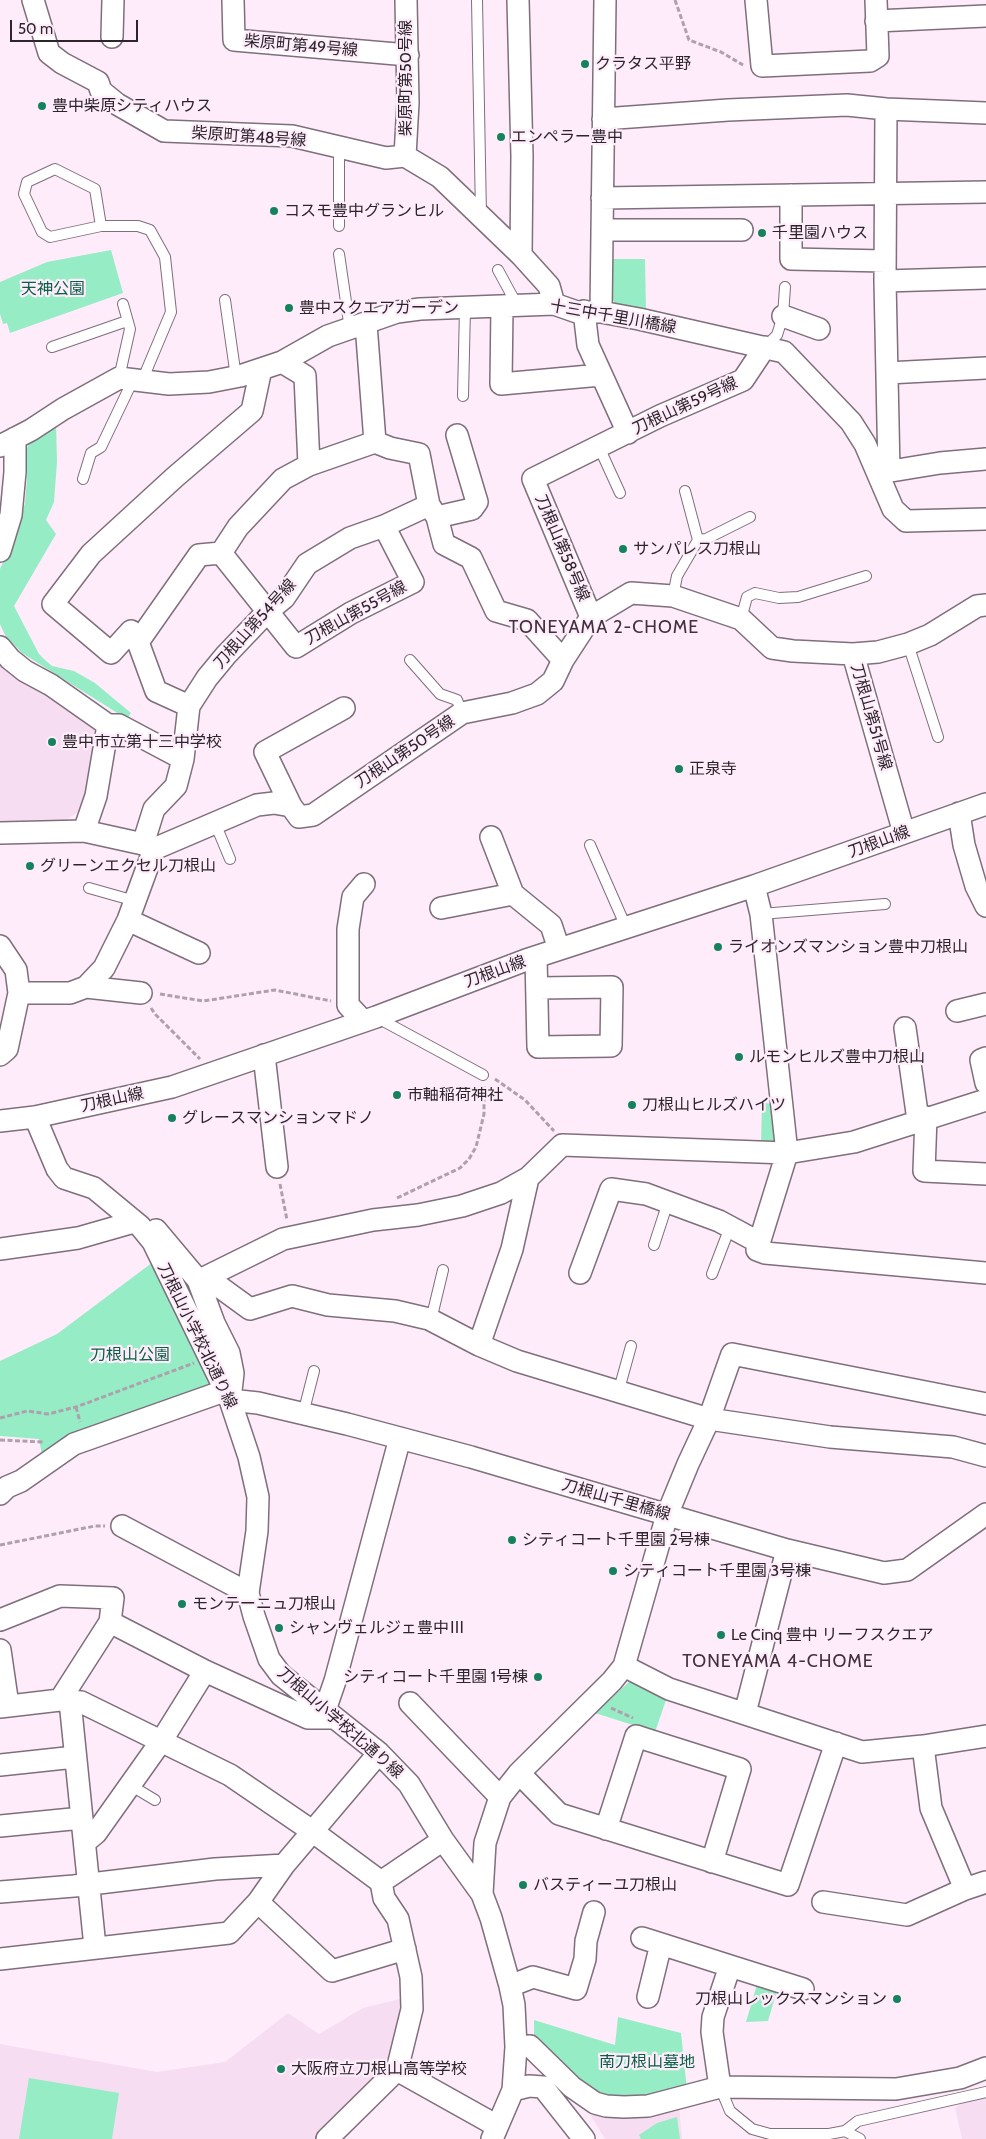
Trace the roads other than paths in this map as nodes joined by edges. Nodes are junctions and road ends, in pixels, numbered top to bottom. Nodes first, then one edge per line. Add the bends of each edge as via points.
1 (33, 0) edge
2 (113, 0) edge
3 (233, 0) edge
4 (406, 0) edge
5 (477, 0) edge
6 (518, 0) edge
7 (605, 0) edge
8 (756, 0) edge
9 (876, 0) edge
10 (986, 16) edge
11 (876, 21) junction
12 (112, 37) dead end
13 (408, 55) junction
14 (886, 109) junction
15 (986, 113) edge
16 (604, 119) junction
17 (339, 147) junction
18 (405, 156) junction
19 (986, 192) edge
20 (886, 194) junction
21 (791, 195) junction
22 (602, 198) junction
23 (481, 216) junction
24 (101, 226) junction
25 (339, 226) dead end
26 (602, 230) junction
27 (742, 230) dead end
28 (339, 254) dead end
29 (521, 255) junction
30 (498, 270) dead end
31 (885, 271) junction
32 (986, 278) edge
33 (785, 287) dead end
34 (225, 300) dead end
35 (123, 304) dead end
36 (554, 304) junction
37 (509, 306) junction
38 (465, 308) junction
39 (592, 312) junction
40 (782, 316) junction
41 (127, 321) junction
42 (358, 327) junction
43 (819, 329) dead end
44 (52, 347) dead end
45 (765, 347) junction
46 (282, 362) junction
47 (986, 368) edge
48 (261, 369) junction
49 (887, 373) junction
50 (601, 375) junction
51 (236, 377) junction
52 (131, 379) junction
53 (464, 396) dead end
54 (628, 433) junction
55 (457, 435) dead end
56 (8, 442) edge
57 (375, 442) junction
58 (599, 447) junction
59 (986, 459) edge
60 (309, 465) junction
61 (884, 472) junction
62 (83, 479) dead end
63 (533, 479) joint
64 (685, 491) dead end
65 (620, 493) dead end
66 (433, 511) junction
67 (750, 517) dead end
68 (986, 519) edge
69 (384, 526) junction
70 (698, 540) junction
71 (0, 551) edge
72 (221, 552) junction
73 (866, 576) dead end
74 (673, 596) junction
75 (986, 605) edge
76 (267, 612) junction
77 (591, 617) junction
78 (741, 619) junction
79 (138, 642) junction
80 (908, 644) junction
81 (0, 647) edge
82 (853, 654) junction
83 (410, 660) dead end
84 (563, 660) junction
85 (189, 706) junction
86 (344, 708) dead end
87 (462, 713) junction
88 (108, 725) junction
89 (938, 737) dead end
90 (183, 760) junction
91 (986, 804) edge
92 (291, 806) junction
93 (959, 813) junction
94 (215, 823) junction
95 (84, 831) junction
96 (0, 833) edge
97 (904, 833) junction
98 (491, 837) dead end
99 (590, 845) dead end
100 (149, 847) junction
101 (230, 859) dead end
102 (364, 884) dead end
103 (754, 886) junction
104 (89, 888) dead end
105 (513, 894) junction
106 (885, 904) dead end
107 (986, 906) edge
108 (441, 908) dead end
109 (132, 911) junction
110 (761, 914) junction
111 (626, 927) junction
112 (0, 946) edge
113 (559, 949) junction
114 (199, 953) dead end
115 (536, 957) junction
116 (86, 987) junction
117 (538, 988) dead end
118 (19, 993) junction
119 (141, 993) road end
120 (986, 1004) edge
121 (957, 1011) dead end
122 (369, 1019) junction
123 (905, 1028) dead end
124 (0, 1055) edge
125 (264, 1055) junction
126 (986, 1058) edge
127 (483, 1075) road end
128 (986, 1083) edge
129 (986, 1100) edge
130 (35, 1117) junction
131 (0, 1118) edge
132 (922, 1119) junction
133 (787, 1153) junction
134 (277, 1167) road end
135 (986, 1174) edge
136 (528, 1178) junction
137 (668, 1202) junction
138 (137, 1224) junction
139 (730, 1227) junction
140 (760, 1243) junction
141 (654, 1245) dead end
142 (0, 1249) edge
143 (443, 1270) dead end
144 (580, 1273) dead end
145 (986, 1273) edge
146 (712, 1274) dead end
147 (202, 1278) junction
148 (431, 1320) junction
149 (479, 1345) junction
150 (631, 1346) dead end
151 (314, 1371) dead end
152 (618, 1393) junction
153 (227, 1396) junction
154 (986, 1404) edge
155 (303, 1414) junction
156 (709, 1419) junction
157 (400, 1438) junction
158 (986, 1456) edge
159 (0, 1494) edge
160 (986, 1514) edge
161 (667, 1515) junction
162 (122, 1526) road end
163 (787, 1550) junction
164 (248, 1593) junction
165 (0, 1620) edge
166 (110, 1622) junction
167 (0, 1650) edge
168 (624, 1666) junction
169 (205, 1671) junction
170 (65, 1700) junction
171 (410, 1703) dead end
172 (4, 1706) edge
173 (745, 1712) junction
174 (329, 1714) junction
175 (986, 1736) edge
176 (162, 1740) junction
177 (836, 1743) junction
178 (922, 1746) junction
179 (379, 1753) junction
180 (75, 1757) junction
181 (0, 1765) edge
182 (519, 1773) junction
183 (130, 1786) junction
184 (500, 1797) junction
185 (155, 1800) dead end
186 (82, 1818) junction
187 (0, 1826) edge
188 (606, 1829) junction
189 (312, 1831) junction
190 (443, 1840) junction
191 (85, 1842) junction
192 (712, 1862) junction
193 (284, 1865) junction
194 (381, 1882) junction
195 (986, 1882) edge
196 (90, 1883) junction
197 (964, 1889) junction
198 (0, 1892) edge
199 (482, 1894) junction
200 (258, 1902) junction
201 (823, 1902) dead end
202 (594, 1912) dead end
203 (95, 1947) junction
204 (405, 1948) junction
205 (0, 1958) edge
206 (730, 1966) junction
207 (510, 1986) junction
208 (803, 1989) dead end
209 (648, 1997) dead end
210 (516, 2047) junction
211 (986, 2068) edge
212 (396, 2070) junction
213 (720, 2087) junction
214 (513, 2090) junction
215 (986, 2092) edge
216 (845, 2131) junction
217 (494, 2134) edge
218 (327, 2139) edge
219 (584, 2139) edge
220 (860, 2139) edge

1 - 17 street, 柴原町第48号線 via 49,52 62,63 98,82 101,91 117,104 164,131 292,136
2 - 12 street
3 - 13 street, 柴原町第49号線 via 234,40
4 - 13 street, 柴原町第50号線
5 - 23 lane
6 - 29 street
7 - 16 street
8 - 11 street via 762,66 870,61 878,56
9 - 11 street
10 - 11 street
13 - 18 street, 柴原町第50号線
14 - 15 street
14 - 16 street via 847,104
14 - 20 street
16 - 22 street
17 - 18 street, 柴原町第48号線 via 386,158
17 - 25 lane
18 - 23 street via 440,177
19 - 20 street
20 - 21 street
20 - 31 street
21 - 22 street
21 - 31 street via 791,259
22 - 26 street
23 - 29 street
24 - 24 lane via 50,238 42,232 24,194 27,182 55,169 95,189
24 - 52 lane via 138,226 150,230 165,257 171,312
26 - 27 street
26 - 39 street
28 - 42 lane
29 - 36 street via 549,286
30 - 37 lane
31 - 32 street
31 - 49 street
33 - 40 lane, 刀根山第59号線
34 - 51 lane
35 - 41 lane
36 - 37 street, 十三中千里川橋線
36 - 39 street, 十三中千里川橋線 via 577,312
37 - 38 street, 十三中千里川橋線
37 - 50 street via 501,384
38 - 42 street, 十三中千里川橋線 via 397,312
38 - 53 lane
39 - 45 street, 十三中千里川橋線
39 - 50 street via 588,345
40 - 43 street
40 - 45 lane, 刀根山第59号線 via 777,334
41 - 44 lane
41 - 52 lane
42 - 46 street, 十三中千里川橋線 via 328,336
42 - 57 street
45 - 54 street, 刀根山第59号線 via 743,380
45 - 61 street, 十三中千里川橋線 via 784,352 833,402 851,422
46 - 48 street, 十三中千里川橋線
46 - 60 street via 305,376
47 - 49 street
48 - 51 street, 十三中千里川橋線
48 - 79 street via 252,411 91,554 53,604 111,653 131,631
49 - 61 street
50 - 54 street
51 - 52 street, 十三中千里川橋線 via 169,384
52 - 56 street
52 - 62 lane via 101,447 91,452
54 - 58 street, 刀根山第59号線
55 - 66 street, 刀根山第54号線 via 477,502 472,509
56 - 71 street via 15,472 11,515
57 - 60 street
57 - 66 street via 419,454
58 - 63 street, 刀根山第59号線
58 - 65 lane
59 - 61 street
60 - 72 street via 283,479 238,527
61 - 68 street, 十三中千里川橋線 via 893,509 906,521
63 - 77 street, 刀根山第58号線
64 - 70 lane
66 - 69 street, 刀根山第54号線
66 - 84 street via 444,544 471,558 496,611 527,620
67 - 70 lane
69 - 76 street, 刀根山第54号線 via 350,538 308,564 284,598
69 - 76 street, 刀根山第55号線 via 414,582 296,647
70 - 74 lane via 677,576
72 - 76 street, 刀根山第55号線
72 - 79 street via 198,555
73 - 78 lane via 798,597 779,598 755,593 747,597
74 - 77 street, 刀根山第50号線 via 631,593
74 - 78 street, 刀根山第50号線
75 - 80 street, 刀根山第51号線 via 977,606 930,635
76 - 85 street, 刀根山第54号線 via 214,670
77 - 84 street, 刀根山第50号線
78 - 82 street, 刀根山第50号線 via 772,648
79 - 85 street via 156,691
80 - 82 street, 刀根山第51号線 via 878,652
80 - 89 lane
81 - 88 street via 25,671
82 - 97 street, 刀根山第51号線
83 - 87 lane via 440,694 457,700
84 - 87 street, 刀根山第50号線 via 553,681 537,694 512,703
85 - 90 street
86 - 92 street via 265,752
87 - 92 street, 刀根山第50号線 via 313,815 299,817
88 - 90 street via 119,725
88 - 95 street via 96,796
90 - 100 street via 176,786 154,810
91 - 93 street, 刀根山線
92 - 94 street, 刀根山第50号線 via 257,805
93 - 97 street, 刀根山線
93 - 107 street via 964,845 976,886
94 - 100 street, 刀根山第50号線
94 - 101 lane
95 - 96 street
95 - 100 street
97 - 103 street, 刀根山線
98 - 105 street
99 - 111 lane
100 - 109 street
102 - 122 street via 353,897 350,907 348,1005
103 - 110 street
103 - 111 street, 刀根山線
104 - 109 lane
105 - 108 street
105 - 113 street via 551,925
106 - 110 lane
109 - 114 street
109 - 116 street via 104,968
110 - 133 street
111 - 113 street, 刀根山線
112 - 118 street via 16,970
113 - 115 street, 刀根山線
115 - 117 street
115 - 122 street, 刀根山線
116 - 118 street via 70,993
116 - 119 street
118 - 124 street via 7,1049
120 - 121 street
122 - 125 street, 刀根山線
122 - 127 lane
123 - 132 street
125 - 130 street, 刀根山線 via 172,1087
125 - 134 street
126 - 128 street via 981,1060
129 - 132 street
130 - 131 street, 刀根山線
130 - 138 street, 刀根山小学校北通り線 via 64,1178 94,1188
132 - 133 street via 854,1142
132 - 135 street via 924,1171
133 - 136 street via 562,1146
133 - 140 street
136 - 147 street via 501,1193 462,1206 283,1239
136 - 149 street via 512,1249
137 - 139 street
137 - 141 lane
137 - 144 street via 646,1194 611,1189
138 - 142 street via 78,1238
138 - 147 street via 146,1220
138 - 153 street, 刀根山小学校北通り線 via 152,1242
139 - 140 street
139 - 146 lane
140 - 145 street via 758,1250 765,1253
143 - 148 lane
147 - 148 street via 250,1309 292,1296 328,1305 395,1311
147 - 153 street via 214,1323 229,1353 233,1373
148 - 149 street
149 - 152 street via 517,1361
150 - 152 lane
151 - 155 lane
152 - 156 street
153 - 155 street, 刀根山千里橋線
153 - 159 street via 74,1444
153 - 164 street, 刀根山小学校北通り線 via 249,1457 258,1497 257,1531
154 - 156 street via 732,1354
155 - 157 street, 刀根山千里橋線
156 - 158 street via 830,1437 953,1447
156 - 161 street
157 - 161 street, 刀根山千里橋線
157 - 174 street
160 - 163 street, 刀根山千里橋線 via 907,1570 876,1572
161 - 163 street, 刀根山千里橋線
161 - 168 street
162 - 164 street
163 - 173 street
164 - 174 street, 刀根山小学校北通り線 via 269,1659 281,1675
165 - 166 street via 60,1596 114,1598
166 - 169 street
166 - 170 street
167 - 172 street
168 - 173 street via 669,1689
168 - 182 street
169 - 174 street via 308,1718
169 - 176 street
170 - 172 street
170 - 176 street via 81,1702
170 - 180 street
171 - 184 street
173 - 177 street
174 - 179 street, 刀根山小学校北通り線
175 - 178 street
176 - 183 street
176 - 189 street via 230,1775
177 - 178 street via 862,1752
177 - 192 street via 788,1885
178 - 197 street via 931,1808
179 - 189 street
179 - 190 street, 刀根山小学校北通り線 via 409,1784
180 - 181 street
180 - 186 street
182 - 184 street
182 - 188 street via 559,1814
183 - 185 lane
183 - 191 street via 96,1833
184 - 199 street via 485,1843
186 - 187 street
186 - 191 street
188 - 192 street
188 - 192 street via 636,1736 740,1769
189 - 193 street
189 - 194 street
190 - 194 street
190 - 199 street, 刀根山小学校北通り線
191 - 196 street
193 - 196 street
193 - 200 street
194 - 204 street via 384,1898 398,1919
195 - 197 street
196 - 198 street
196 - 203 street
197 - 201 street via 907,1915
199 - 207 street, 刀根山小学校北通り線
200 - 203 street via 230,1933
200 - 204 street via 332,1971
202 - 207 street via 576,1989 533,1977
203 - 205 street
204 - 212 street via 411,1977 412,2009
206 - 208 street
206 - 209 street via 652,1941
206 - 213 street via 713,2017
207 - 210 street, 刀根山小学校北通り線
210 - 213 street via 530,2046 572,2087 595,2103 606,2106 648,2106
210 - 214 street, 刀根山小学校北通り線
211 - 213 street via 960,2078 896,2089
212 - 217 street via 490,2122
212 - 218 street
213 - 216 lane via 730,2111 752,2129 770,2134
214 - 217 street, 刀根山小学校北通り線
214 - 219 street via 543,2087
215 - 216 lane via 858,2121
216 - 220 lane

